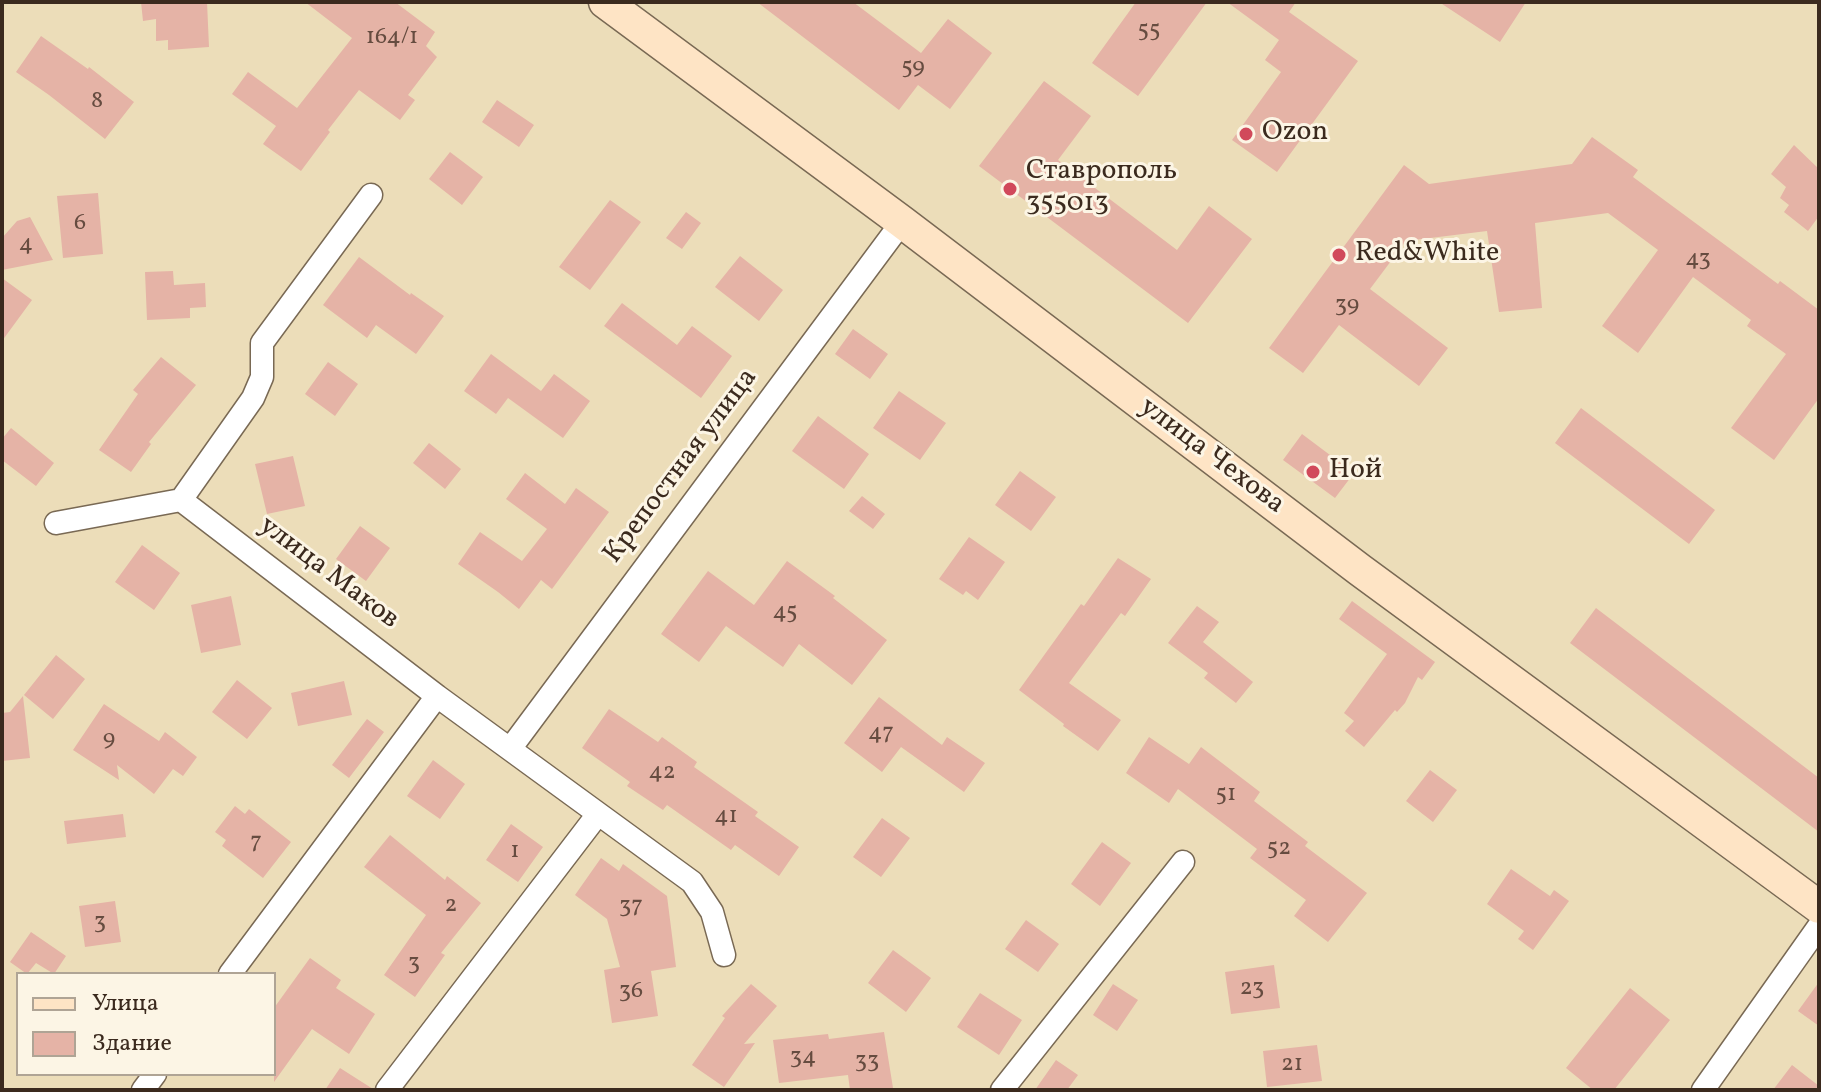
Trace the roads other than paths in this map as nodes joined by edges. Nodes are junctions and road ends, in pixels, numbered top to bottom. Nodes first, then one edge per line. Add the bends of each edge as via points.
1 (605, 2) edge
2 (371, 195) dead end
3 (902, 222) junction
4 (181, 500) junction
5 (56, 523) dead end
6 (437, 696) junction
7 (510, 749) junction
8 (598, 814) junction
9 (1183, 862) dead end
10 (1819, 907) edge
11 (1819, 926) edge
12 (724, 955) dead end
13 (231, 972) edge
14 (387, 1090) edge
15 (1002, 1090) edge
16 (1703, 1090) edge

1 - 3 street, улица Чехова
2 - 4 street via 262,343 262,377 253,398
3 - 7 street, Крепостная улица
3 - 10 street, улица Чехова via 1348,561
4 - 5 street
4 - 6 street, улица Маков
6 - 7 street
6 - 13 street
7 - 8 street
8 - 12 street via 692,882 712,912
8 - 14 street
9 - 15 street
11 - 16 street

